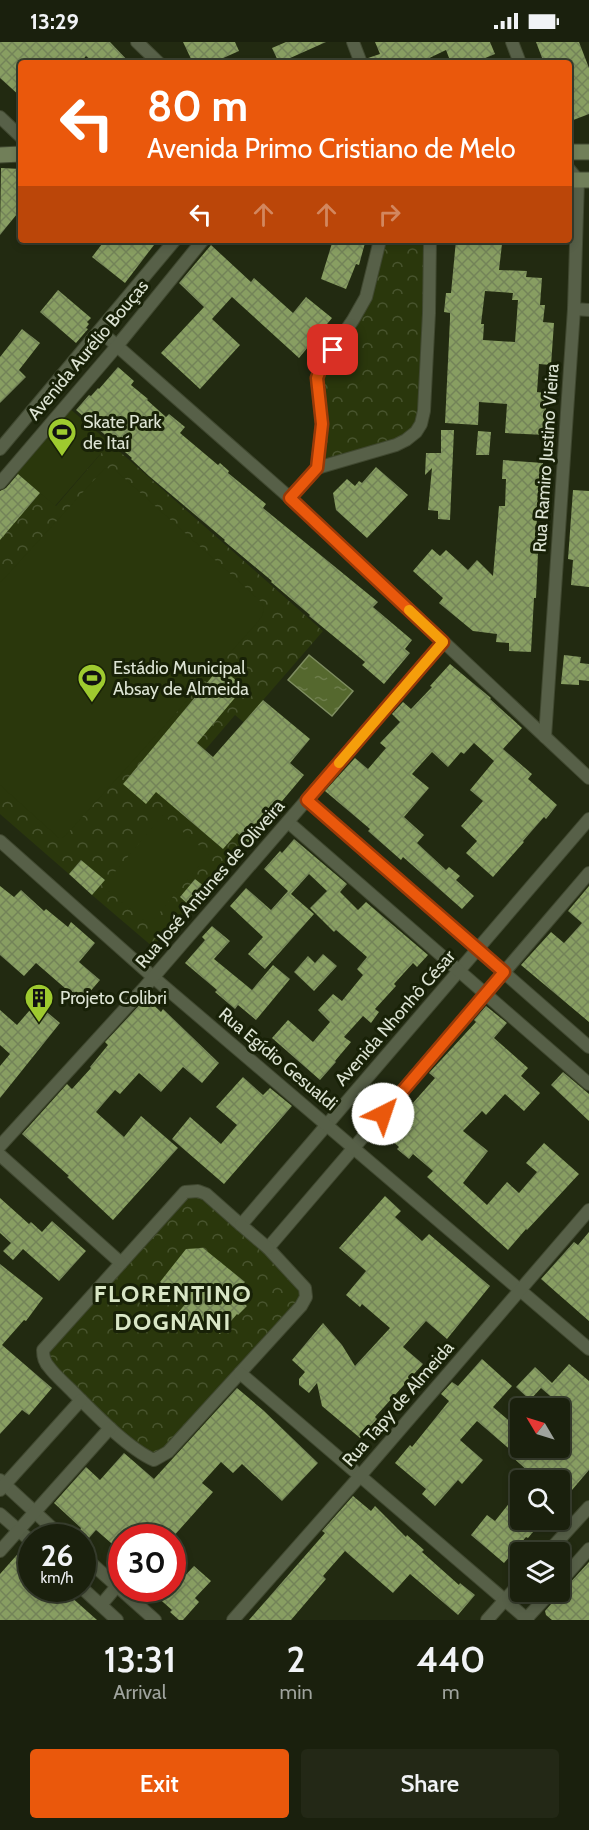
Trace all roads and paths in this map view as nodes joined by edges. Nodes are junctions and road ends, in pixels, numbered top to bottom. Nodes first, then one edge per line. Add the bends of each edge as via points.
1 (137, 42) edge
2 (353, 42) edge
3 (512, 42) edge
4 (156, 60) edge
5 (360, 60) edge
6 (519, 60) edge
7 (0, 117) edge
8 (18, 134) edge
9 (572, 152) edge
10 (589, 152) edge
11 (18, 154) edge
12 (0, 155) edge
13 (576, 177) edge
14 (173, 243) edge
15 (201, 243) edge
16 (379, 243) edge
17 (430, 243) edge
18 (574, 309) junction
19 (589, 310) edge
20 (100, 331) junction
21 (117, 346) junction
22 (0, 449) edge
23 (317, 468) junction
24 (0, 483) edge
25 (290, 498) junction
26 (443, 642) junction
27 (544, 737) junction
28 (589, 778) edge
29 (307, 800) junction
30 (589, 819) edge
31 (288, 822) junction
32 (0, 841) edge
33 (589, 873) edge
34 (477, 950) junction
35 (460, 970) junction
36 (504, 972) junction
37 (153, 977) junction
38 (486, 993) junction
39 (589, 1047) edge
40 (589, 1084) edge
41 (327, 1125) junction
42 (0, 1146) edge
43 (354, 1148) junction
44 (0, 1155) edge
45 (589, 1210) edge
46 (241, 1225) junction
47 (268, 1248) junction
48 (121, 1263) junction
49 (520, 1289) junction
50 (589, 1349) edge
51 (240, 1373) junction
52 (81, 1400) junction
53 (110, 1428) junction
54 (360, 1476) junction
55 (2, 1485) edge
56 (589, 1507) edge
57 (35, 1512) junction
58 (0, 1514) edge
59 (24, 1524) edge
60 (48, 1524) edge
61 (18, 1529) edge
62 (18, 1531) edge
63 (557, 1542) edge
64 (589, 1549) edge
65 (0, 1551) edge
66 (96, 1567) edge
67 (570, 1571) edge
68 (108, 1578) edge
69 (510, 1594) edge
70 (108, 1597) edge
71 (505, 1600) junction
72 (96, 1601) edge
73 (134, 1602) edge
74 (541, 1602) edge
75 (101, 1605) junction
76 (117, 1620) edge
77 (154, 1620) edge
78 (233, 1620) edge
79 (488, 1620) edge
80 (526, 1620) edge

1 - 4 street
2 - 5 street
3 - 6 street
7 - 8 street
9 - 10 main road
11 - 12 main road
13 - 18 street, Rua Ramiro Justino Vieira
14 - 20 street, Avenida Aurélio Bouças
15 - 21 street, Avenida Aurélio Bouças
16 - 23 street via 366,297 317,378 322,424
17 - 23 street via 421,424 396,445
18 - 19 street
18 - 27 street, Rua Ramiro Justino Vieira
20 - 21 street
20 - 22 street, Avenida Aurélio Bouças
21 - 24 street, Avenida Aurélio Bouças
21 - 25 street
23 - 25 street
25 - 26 street
26 - 27 street
26 - 29 street, Rua José Antunes de Oliveira
27 - 28 street
29 - 31 street, Rua José Antunes de Oliveira
29 - 34 street
30 - 34 street, Avenida Nhonhô César
31 - 35 street
31 - 37 street, Rua José Antunes de Oliveira
32 - 37 street, Rua Egídio Gesualdi
33 - 36 street
34 - 35 street, Avenida Nhonhô César
34 - 36 street
35 - 38 street
35 - 41 street, Avenida Nhonhô César
36 - 38 street
36 - 39 street
37 - 41 street, Rua Egídio Gesualdi
37 - 42 street, Rua José Antunes de Oliveira
38 - 40 street
38 - 43 street
41 - 43 street, Rua Egídio Gesualdi
41 - 46 street, Avenida Nhonhô César
43 - 47 street
43 - 49 street, Rua Egídio Gesualdi
44 - 48 street
45 - 49 street, Rua Tapy de Almeida
46 - 47 street
46 - 48 street via 206,1194 185,1192
47 - 51 street via 305,1288 306,1297
48 - 52 street via 44,1350 48,1366
49 - 50 street, Rua Egídio Gesualdi
49 - 54 street, Rua Tapy de Almeida
51 - 53 street via 162,1457 154,1460 144,1456
51 - 54 street
52 - 53 street
52 - 55 street
53 - 57 street
54 - 71 street
54 - 78 street, Rua Tapy de Almeida
55 - 57 street
56 - 63 street
57 - 59 street
57 - 60 street
58 - 61 street
62 - 65 street
64 - 67 street
66 - 68 street
69 - 71 street
70 - 75 street
71 - 79 street
71 - 80 street
72 - 75 street
73 - 77 street
74 - 80 street
75 - 76 street

